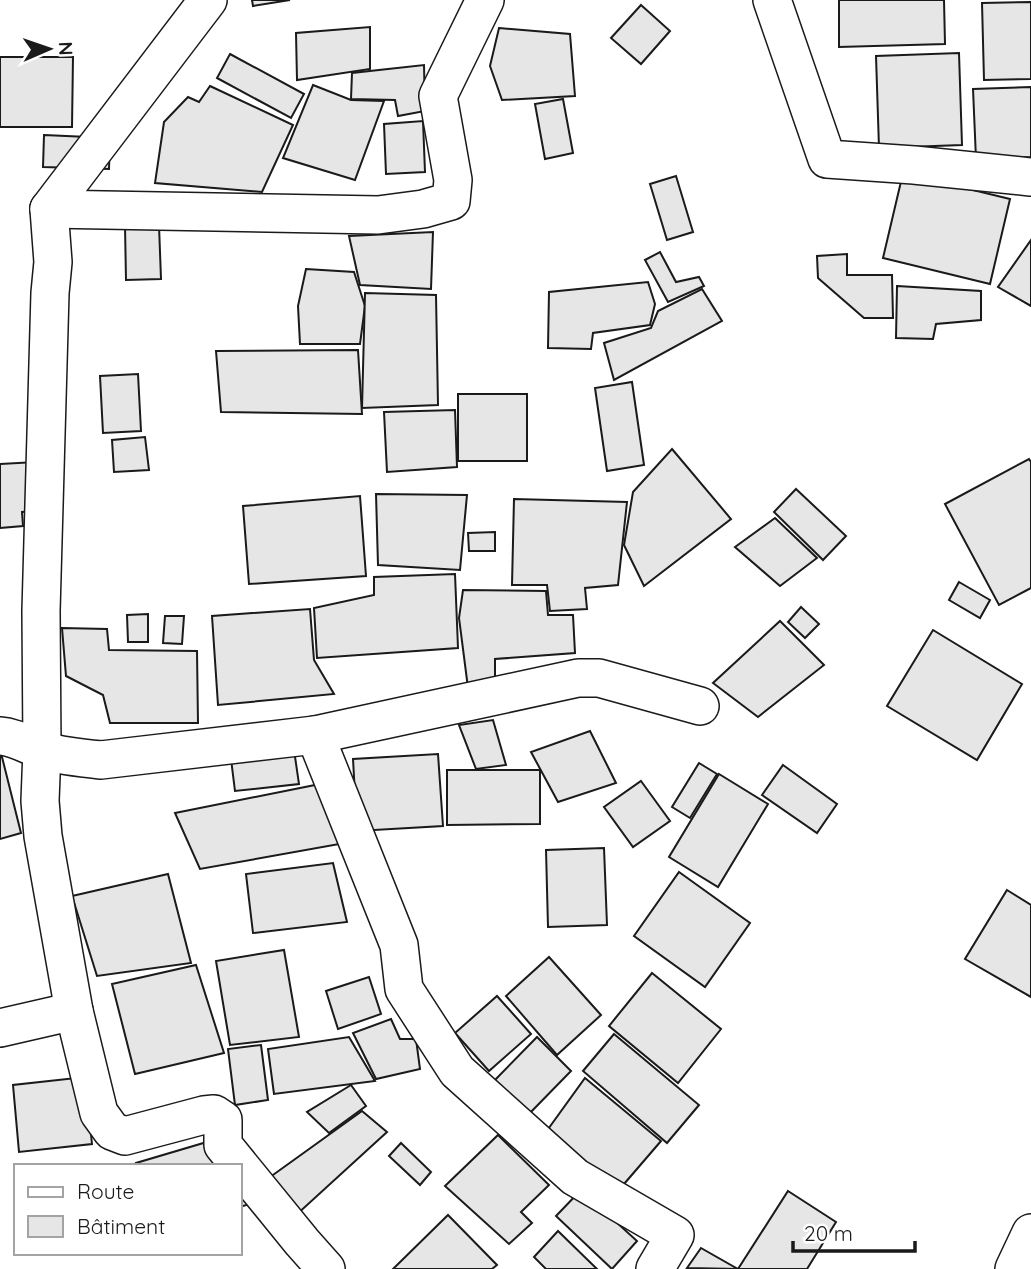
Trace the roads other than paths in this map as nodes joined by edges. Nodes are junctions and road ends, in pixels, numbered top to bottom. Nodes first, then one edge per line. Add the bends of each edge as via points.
1 (208, 0) edge
2 (485, 0) edge
3 (772, 0) edge
4 (1031, 177) edge
5 (49, 209) junction
6 (700, 706) dead end
7 (0, 736) edge
8 (315, 736) junction
9 (42, 750) junction
10 (74, 1011) junction
11 (0, 1028) edge
12 (239, 1164) edge
13 (242, 1168) edge
14 (1031, 1233) edge
15 (326, 1269) edge
16 (655, 1269) edge
17 (1014, 1269) edge

1 - 5 street
2 - 5 street via 438,96 453,180 452,201 378,215
3 - 4 street via 827,159
5 - 9 street via 53,262 41,611
6 - 8 street via 599,678 578,678
7 - 9 street
8 - 9 street via 101,760
8 - 16 street via 399,945 404,989 457,1071 575,1177 676,1235
9 - 10 street via 43,836
10 - 11 street
10 - 12 street via 99,1113 111,1132 125,1136 214,1114 223,1120 223,1144
13 - 15 street
14 - 17 street

